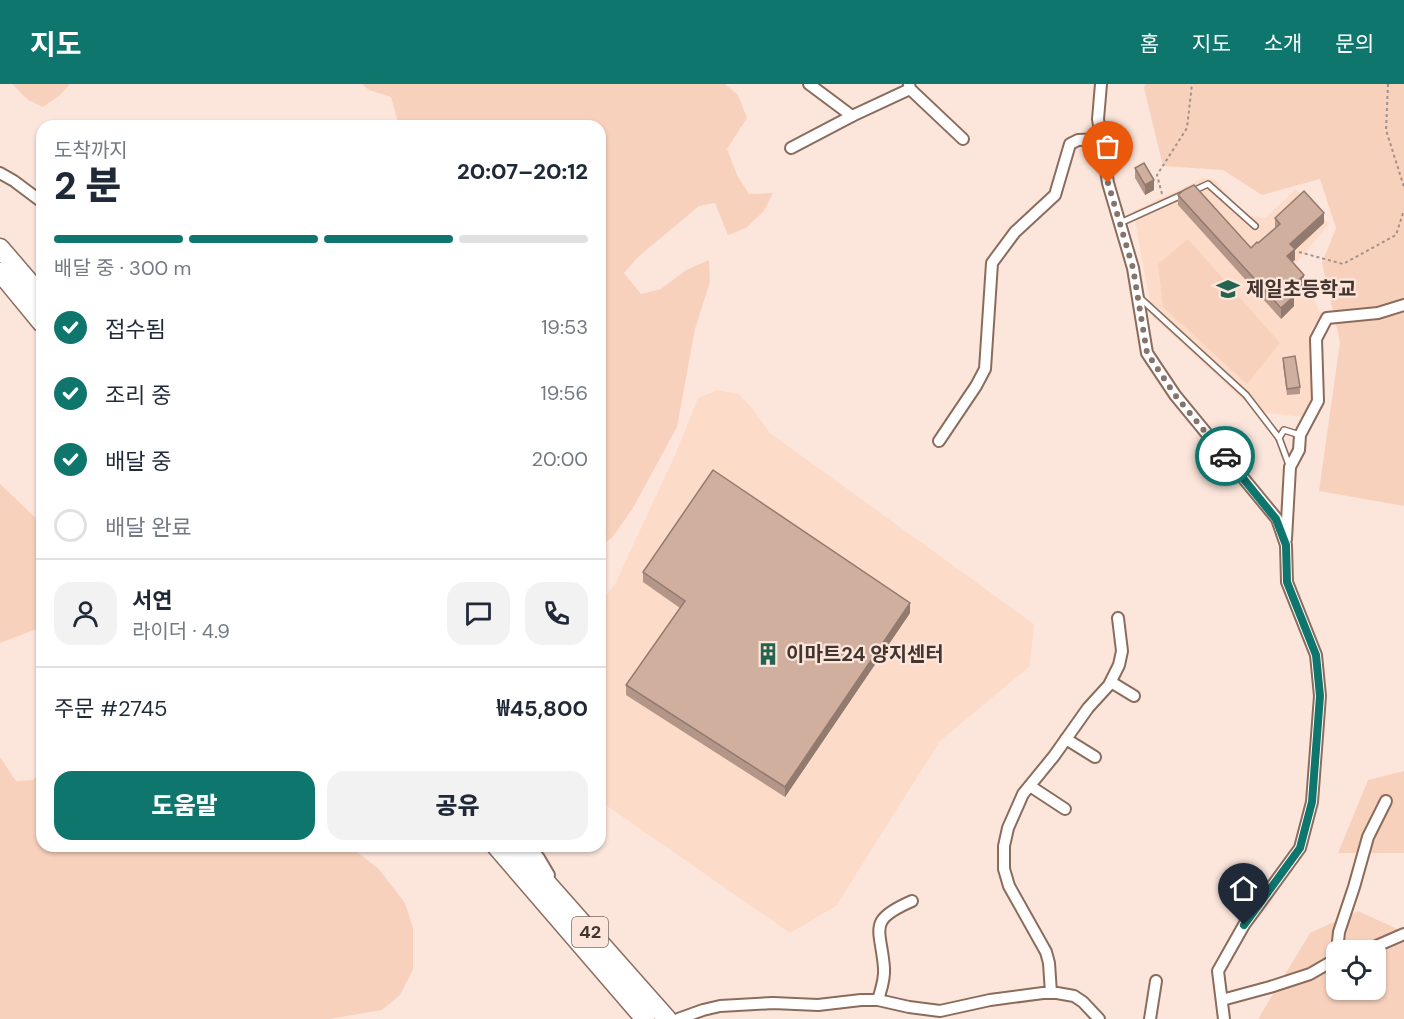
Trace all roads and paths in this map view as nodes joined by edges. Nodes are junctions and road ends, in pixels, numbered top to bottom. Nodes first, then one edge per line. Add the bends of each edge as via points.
1 (809, 84) edge
2 (1101, 84) edge
3 (1192, 84) edge
4 (1388, 84) edge
5 (910, 86) edge
6 (852, 116) junction
7 (963, 139) dead end
8 (1101, 140) junction
9 (791, 148) dead end
10 (0, 173) edge
11 (1404, 187) edge
12 (36, 198) edge
13 (1164, 203) junction
14 (1404, 210) edge
15 (1120, 223) junction
16 (1255, 226) dead end
17 (0, 248) edge
18 (1299, 252) dead end
19 (0, 272) edge
20 (36, 290) edge
21 (1138, 296) junction
22 (1404, 305) edge
23 (36, 316) edge
24 (1300, 435) junction
25 (1279, 438) junction
26 (939, 441) dead end
27 (1290, 466) junction
28 (1286, 545) junction
29 (1118, 618) dead end
30 (1111, 681) junction
31 (1134, 696) dead end
32 (1066, 739) junction
33 (1095, 756) dead end
34 (1030, 786) junction
35 (1386, 801) dead end
36 (1065, 809) dead end
37 (501, 852) edge
38 (519, 852) edge
39 (534, 852) edge
40 (912, 901) dead end
41 (565, 903) junction
42 (1404, 934) edge
43 (1338, 940) edge
44 (1386, 942) edge
45 (1326, 965) edge
46 (1156, 981) dead end
47 (1051, 993) junction
48 (1222, 999) junction
49 (878, 1000) junction
50 (645, 1019) edge
51 (667, 1019) edge
52 (678, 1019) edge
53 (1099, 1019) edge
54 (1150, 1019) edge
55 (1224, 1019) edge

1 - 6 street
2 - 8 street
3 - 13 path via 1187,128 1157,175
4 - 11 path via 1386,130
5 - 6 street
5 - 7 street
6 - 9 street
8 - 15 street
8 - 26 street via 1070,144 1056,195 1015,232 992,262 985,369
10 - 12 street
13 - 15 lane
13 - 16 lane via 1208,184
14 - 18 path via 1396,235 1343,264
15 - 21 street
17 - 20 main road
19 - 23 main road
21 - 25 lane via 1246,395
21 - 28 street via 1147,353 1175,395 1276,519
22 - 24 street via 1378,313 1327,318 1316,339 1318,401
24 - 25 lane via 1284,430
24 - 27 street via 1299,450
25 - 27 lane
27 - 28 street
28 - 48 street via 1287,582 1316,655 1320,696 1312,802 1300,848 1244,925 1218,971
29 - 30 street via 1122,651
30 - 31 street
30 - 32 street
32 - 33 street
32 - 34 street
34 - 36 street
34 - 47 street via 1008,828 1004,869 1009,886 1046,952
35 - 43 street via 1368,837
37 - 50 main road, 42
38 - 41 main road, 42
39 - 41 street
40 - 49 street via 887,913 880,924 884,981
41 - 51 main road, 42
42 - 44 street
45 - 48 street via 1270,987
46 - 54 street
47 - 49 street via 940,1011
47 - 53 street via 1074,996
48 - 55 street
49 - 52 street via 720,1006

